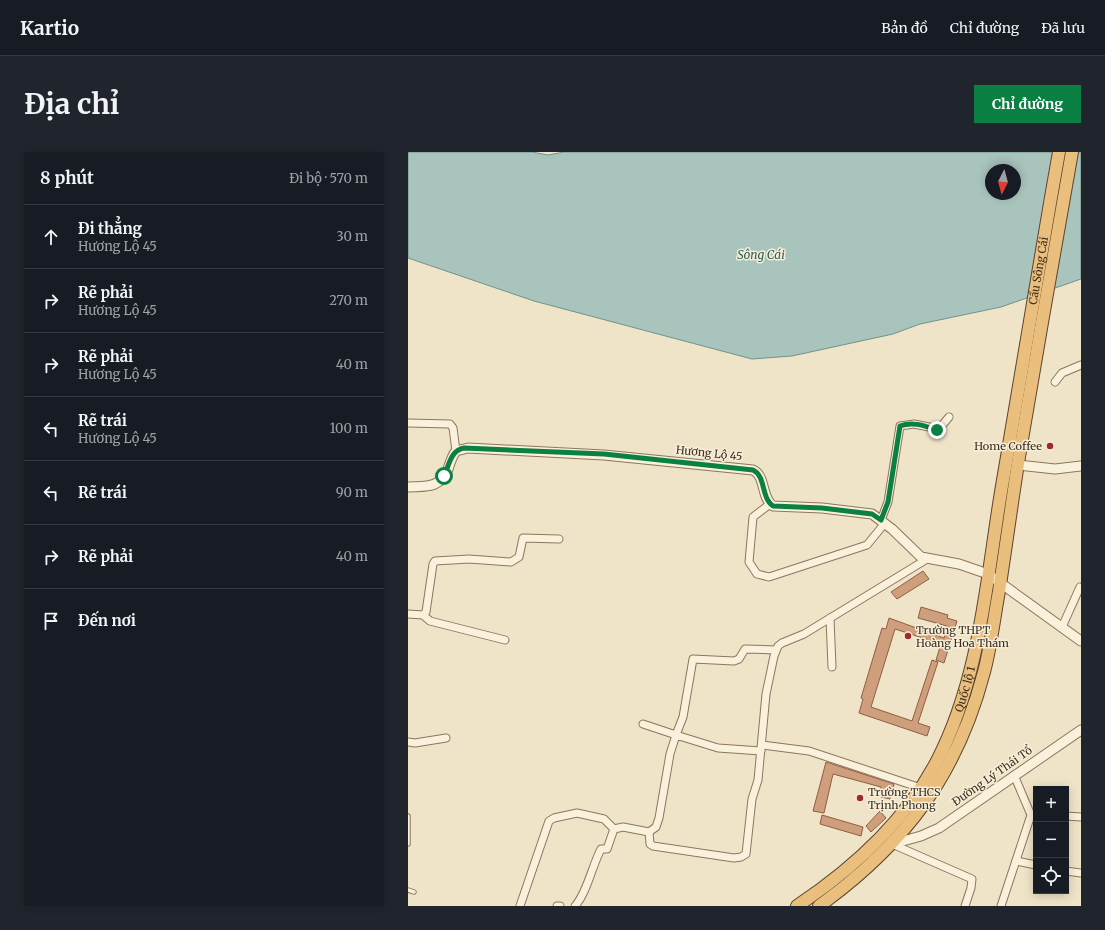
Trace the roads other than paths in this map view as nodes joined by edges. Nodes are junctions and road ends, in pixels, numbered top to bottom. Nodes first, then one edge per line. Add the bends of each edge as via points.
1 (1059, 152) edge
2 (1072, 152) edge
3 (1081, 366) edge
4 (1055, 382) dead end
5 (1030, 387) joint
6 (1018, 390) joint
7 (949, 417) dead end
8 (408, 423) edge
9 (456, 451) junction
10 (1018, 465) junction
11 (1081, 466) edge
12 (408, 487) edge
13 (770, 504) junction
14 (883, 521) junction
15 (559, 539) dead end
16 (927, 559) junction
17 (988, 574) junction
18 (1000, 582) junction
19 (1080, 588) edge
20 (408, 614) edge
21 (423, 615) junction
22 (830, 618) junction
23 (1062, 627) junction
24 (505, 640) dead end
25 (1081, 642) edge
26 (776, 650) junction
27 (832, 667) dead end
28 (643, 724) dead end
29 (1081, 730) edge
30 (676, 734) junction
31 (446, 738) dead end
32 (408, 742) edge
33 (761, 748) junction
34 (1014, 775) junction
35 (921, 788) junction
36 (1033, 813) edge
37 (408, 816) edge
38 (1069, 816) edge
39 (1081, 817) edge
40 (1033, 818) edge
41 (614, 829) junction
42 (649, 832) junction
43 (408, 844) edge
44 (892, 844) junction
45 (1016, 861) junction
46 (1033, 864) edge
47 (1069, 871) edge
48 (1081, 873) edge
49 (408, 890) edge
50 (414, 892) dead end
51 (520, 906) edge
52 (575, 906) edge
53 (797, 906) edge
54 (819, 906) edge
55 (964, 906) edge
56 (1001, 906) edge

1 - 6 highway, Cầu Sông Cái
2 - 5 highway, Cầu Sông Cái
3 - 4 street via 1062,373
5 - 10 highway, Quốc lộ 1
6 - 17 highway, Quốc lộ 1
7 - 14 street via 942,428 937,430 925,425 900,426
8 - 9 street via 450,424 453,428
9 - 12 street via 440,482 430,486
9 - 13 street, Hương Lộ 45 via 480,448 604,454 750,469 758,474
10 - 11 street via 1055,469
10 - 18 highway, Quốc lộ 1
13 - 14 street via 776,507 822,508 872,514
13 - 14 street via 753,517 749,562 757,574 769,577 867,546
14 - 16 street via 917,554
15 - 21 street via 523,538 519,557 511,562 469,559 436,561 433,564 427,609
16 - 17 street via 959,564
16 - 22 street
17 - 18 street
17 - 35 highway, Quốc lộ 1 via 977,647 966,690 947,740
18 - 23 street
18 - 44 highway, Quốc lộ 1 via 985,671 967,724 932,794
19 - 23 street
20 - 21 street
21 - 24 street via 430,621
22 - 26 street via 804,634 785,641
22 - 27 street
23 - 25 street
26 - 30 street via 745,649 739,659 734,661 692,659 683,717
26 - 33 street via 766,694
28 - 30 street
29 - 34 street, Đường Lý Thái Tổ
30 - 33 street via 718,748
30 - 42 street via 659,818 656,827
31 - 32 street
33 - 35 street via 792,748 809,752
33 - 42 street via 758,780 752,799 748,848 744,856 734,858 698,854 654,846 650,844
34 - 36 street
34 - 44 street, Đường Lý Thái Tổ via 934,831
35 - 53 highway, Quốc lộ 1 via 874,845 837,878
37 - 43 lane
38 - 39 street
40 - 45 street
41 - 42 street via 623,827
41 - 51 street via 604,819 577,813 549,821
41 - 52 street via 607,849 601,848 582,896
44 - 54 highway, Quốc lộ 1 via 863,872
44 - 55 street via 972,879
45 - 46 street
45 - 56 street
47 - 48 street
49 - 50 lane

